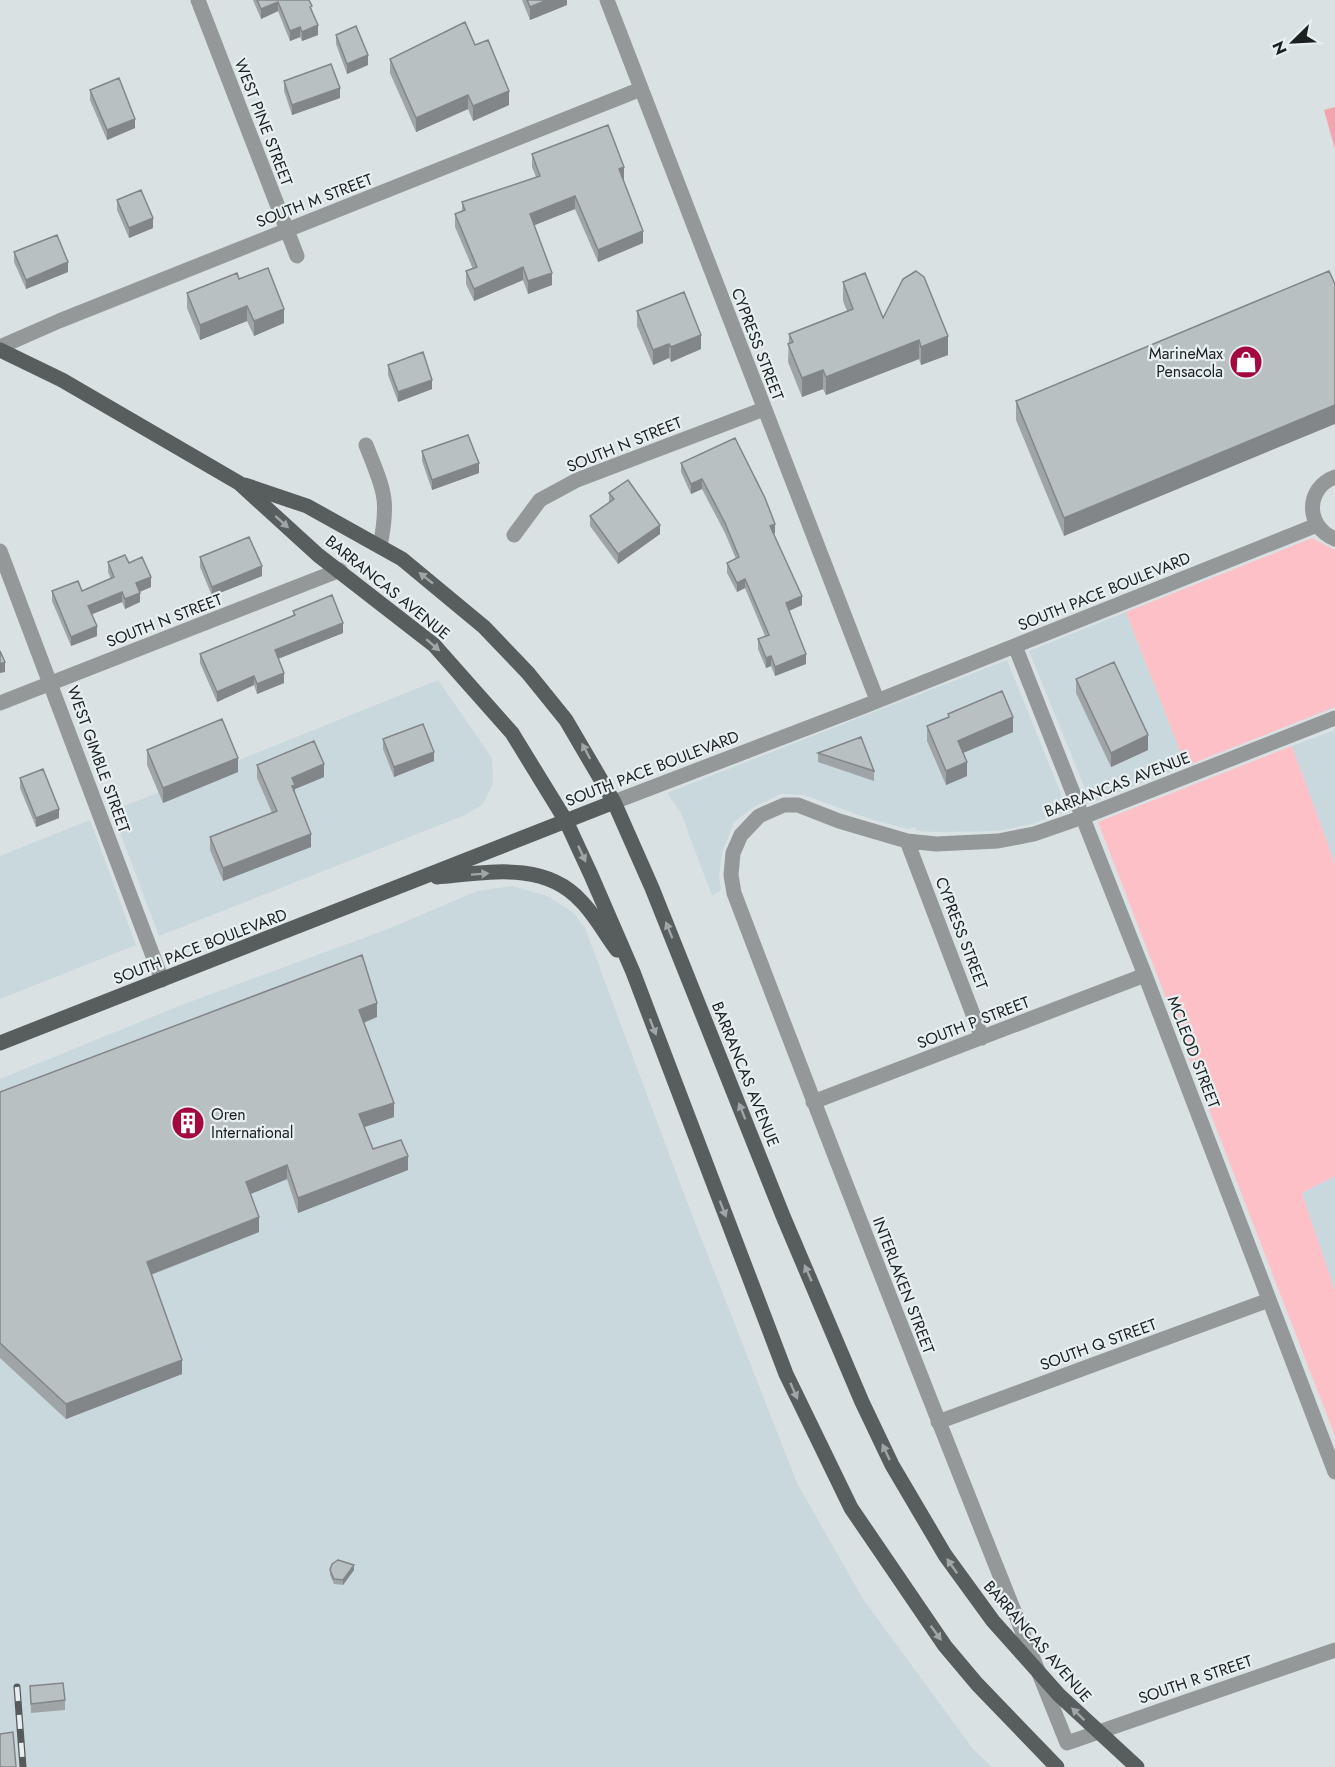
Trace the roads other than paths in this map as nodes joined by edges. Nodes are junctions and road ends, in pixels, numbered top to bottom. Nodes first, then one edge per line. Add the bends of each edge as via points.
1 (198, 0) edge
2 (607, 0) edge
3 (641, 89) junction
4 (287, 230) junction
5 (297, 256) dead end
6 (0, 348) edge
7 (764, 409) junction
8 (366, 445) dead end
9 (1335, 477) edge
10 (239, 483) junction
11 (1317, 525) junction
12 (514, 535) dead end
13 (1335, 539) edge
14 (380, 546) junction
15 (0, 551) edge
16 (340, 570) junction
17 (1015, 646) junction
18 (51, 683) junction
19 (877, 700) junction
20 (0, 703) edge
21 (1335, 718) edge
22 (614, 802) junction
23 (1083, 817) junction
24 (566, 821) junction
25 (741, 835) joint
26 (908, 841) junction
27 (422, 878) junction
28 (633, 972) junction
29 (1145, 975) junction
30 (162, 980) junction
31 (982, 1038) junction
32 (0, 1042) edge
33 (813, 1102) junction
34 (1269, 1300) junction
35 (938, 1422) junction
36 (1335, 1472) edge
37 (1335, 1650) edge
38 (1068, 1743) joint
39 (1057, 1767) edge
40 (1137, 1767) edge

1 - 4 street, WEST PINE STREET
2 - 3 street, CYPRESS STREET
3 - 4 street, SOUTH M STREET
3 - 7 street, CYPRESS STREET
4 - 5 street, WEST PINE STREET
4 - 6 street, SOUTH M STREET
6 - 10 main road, BARRANCAS AVENUE
7 - 12 street, SOUTH N STREET via 577,480 540,500
7 - 19 street, CYPRESS STREET
8 - 14 street via 386,498
9 - 11 street via 1314,495
10 - 14 main road, BARRANCAS AVENUE via 307,506
10 -> 16 main road, BARRANCAS AVENUE
11 - 13 street
11 - 17 street, SOUTH PACE BOULEVARD
22 -> 14 main road, BARRANCAS AVENUE via 581,741 528,673 484,627 402,559
15 - 18 street, WEST GIMBLE STREET
16 - 18 street, SOUTH N STREET
16 -> 24 main road, BARRANCAS AVENUE via 434,645 471,685 512,733
17 - 19 street, SOUTH PACE BOULEVARD
17 - 23 street, MCLEOD STREET
18 - 20 street, SOUTH N STREET
18 - 30 street, WEST GIMBLE STREET
19 - 22 street, SOUTH PACE BOULEVARD
21 - 23 street, BARRANCAS AVENUE
22 - 24 main road, SOUTH PACE BOULEVARD
40 -> 22 main road, BARRANCAS AVENUE via 1059,1695 993,1621 913,1503 862,1402
23 - 26 street, BARRANCAS AVENUE via 1034,834 998,841
23 - 29 street, MCLEOD STREET
24 - 27 main road, SOUTH PACE BOULEVARD
24 -> 28 main road, BARRANCAS AVENUE
25 - 26 street, BARRANCAS AVENUE via 773,808 798,804 839,821
25 - 33 street, INTERLAKEN STREET via 733,853 734,893
26 - 31 street, CYPRESS STREET
27 -> 28 main road via 510,872 540,875 581,901
27 - 30 main road, SOUTH PACE BOULEVARD
28 -> 39 main road, BARRANCAS AVENUE via 786,1374 817,1442 867,1534 945,1646
29 - 31 street, SOUTH P STREET
29 - 34 street, MCLEOD STREET
30 - 32 main road, SOUTH PACE BOULEVARD
31 - 33 street, SOUTH P STREET
33 - 35 street, INTERLAKEN STREET
34 - 35 street, SOUTH Q STREET
34 - 36 street, MCLEOD STREET
35 - 38 street, INTERLAKEN STREET
37 - 38 street, SOUTH R STREET

